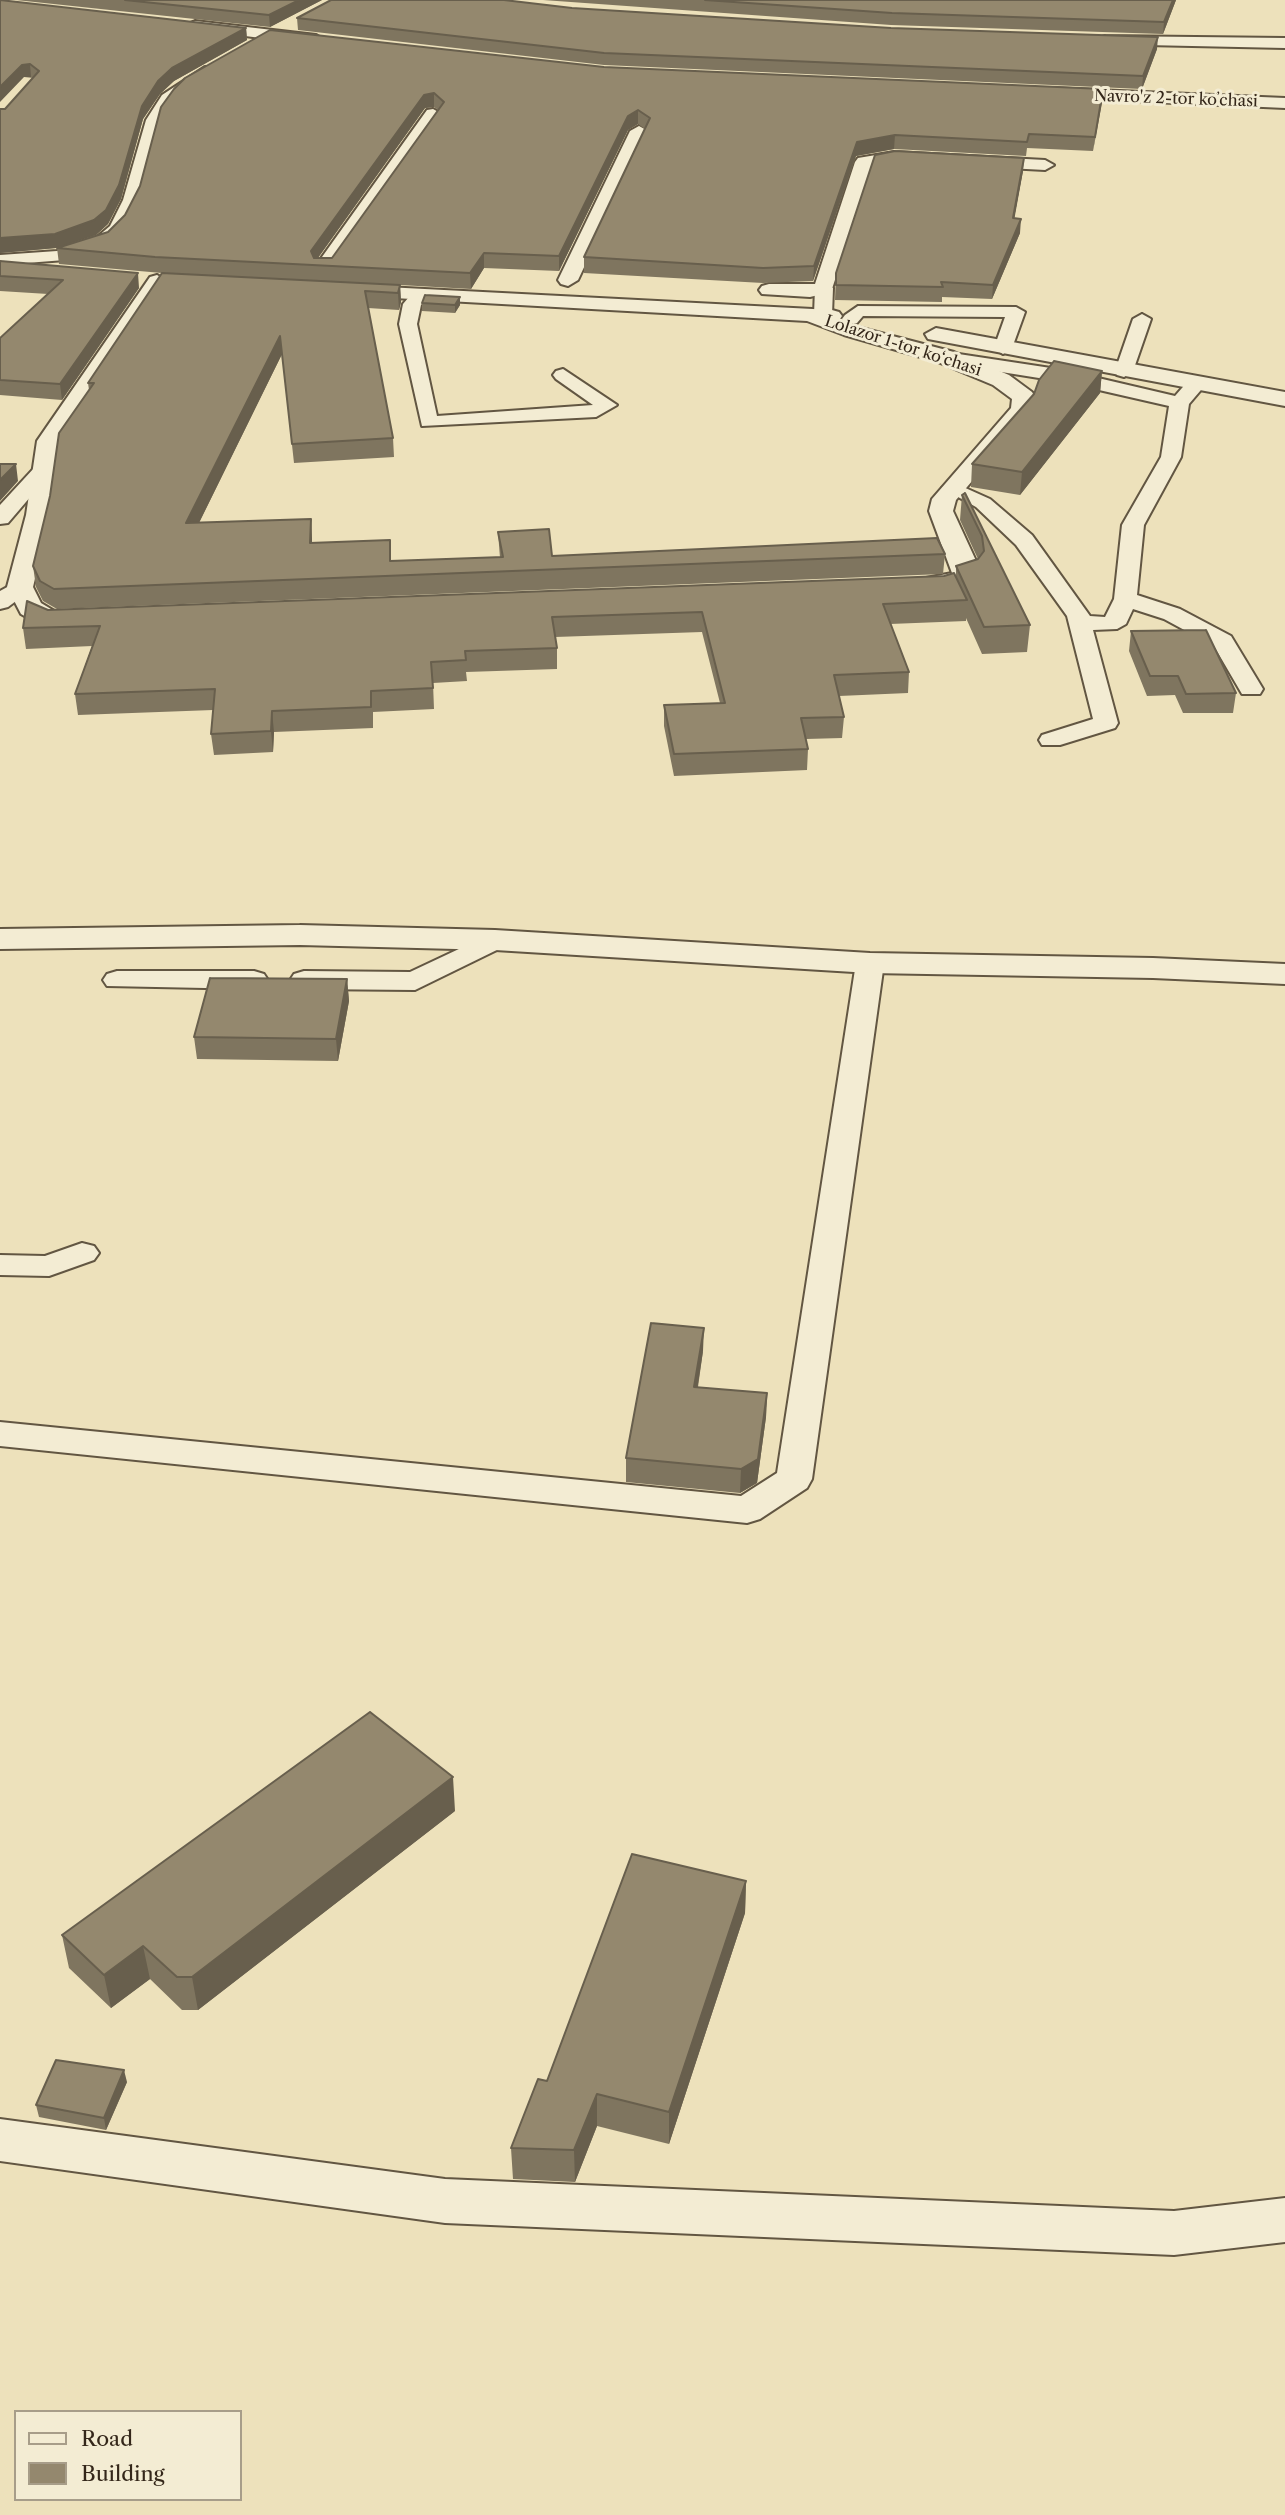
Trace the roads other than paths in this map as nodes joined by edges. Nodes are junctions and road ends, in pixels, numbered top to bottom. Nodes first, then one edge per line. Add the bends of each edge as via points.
1 (295, 23) edge
2 (177, 24) edge
3 (272, 35) junction
4 (1094, 41) edge
5 (338, 42) edge
6 (1285, 43) edge
7 (250, 46) edge
8 (218, 64) edge
9 (1025, 92) edge
10 (1285, 103) edge
11 (433, 114) edge
12 (639, 131) edge
13 (1045, 165) dead end
14 (59, 256) junction
15 (114, 258) edge
16 (0, 261) edge
17 (0, 267) edge
18 (351, 269) edge
19 (78, 274) edge
20 (131, 278) edge
21 (157, 281) junction
22 (184, 282) edge
23 (595, 282) edge
24 (824, 288) junction
25 (323, 290) edge
26 (755, 290) edge
27 (420, 295) junction
28 (815, 315) junction
29 (851, 319) junction
30 (1142, 319) dead end
31 (1003, 348) junction
32 (952, 359) junction
33 (1124, 371) junction
34 (563, 375) dead end
35 (1196, 384) junction
36 (1285, 399) edge
37 (1179, 403) junction
38 (42, 471) junction
39 (952, 488) junction
40 (0, 518) edge
41 (20, 587) junction
42 (901, 587) edge
43 (1125, 599) junction
44 (0, 602) edge
45 (1078, 617) junction
46 (98, 620) edge
47 (1251, 689) dead end
48 (1051, 740) dead end
49 (0, 939) edge
50 (495, 940) junction
51 (870, 963) junction
52 (1285, 974) edge
53 (117, 980) dead end
54 (82, 1253) dead end
55 (0, 1265) edge
56 (0, 1434) edge
57 (0, 2140) edge
58 (1285, 2220) edge

1 - 3 street
2 - 3 street
3 - 5 street
3 - 7 lane
4 - 6 street
8 - 14 lane via 180,86 153,120 131,200 117,228 103,241
9 - 10 street
11 - 18 street via 317,268
12 - 23 street via 562,280
13 - 24 street via 894,157 864,162
14 - 15 street
14 - 16 lane
17 - 19 street
20 - 21 street
21 - 22 street
21 - 38 street via 49,441
24 - 26 street
24 - 28 lane
25 - 27 street
27 - 28 street
27 - 34 lane via 412,304 408,324 429,422 596,411 607,405
28 - 29 street
28 - 32 street, Lolazor 1-tor ko‘chasi via 851,331
29 - 31 street
29 - 31 lane via 858,311 1016,312
30 - 33 lane
31 - 33 street
32 - 37 lane via 1064,376
32 - 39 street, Lolazor 1-tor ko‘chasi via 1001,380 1024,397 1022,409
33 - 35 street
35 - 36 street
35 - 37 lane
37 - 43 lane via 1171,457 1133,525
38 - 40 lane
38 - 41 street via 38,515
39 - 42 street, Lolazor 1-tor ko‘chasi via 941,512 966,578 942,585
39 - 45 lane via 982,503 1024,540
41 - 44 lane
41 - 46 street via 30,608 51,620
43 - 45 lane via 1118,619 1109,624 1083,622
43 - 47 lane via 1172,614 1223,641
45 - 48 lane via 1106,723
49 - 50 street via 300,935
50 - 51 street
50 - 53 lane via 415,981
51 - 52 street
51 - 56 lane via 793,1479 747,1510
54 - 55 lane via 49,1266
57 - 58 lane via 445,2201 1174,2233

